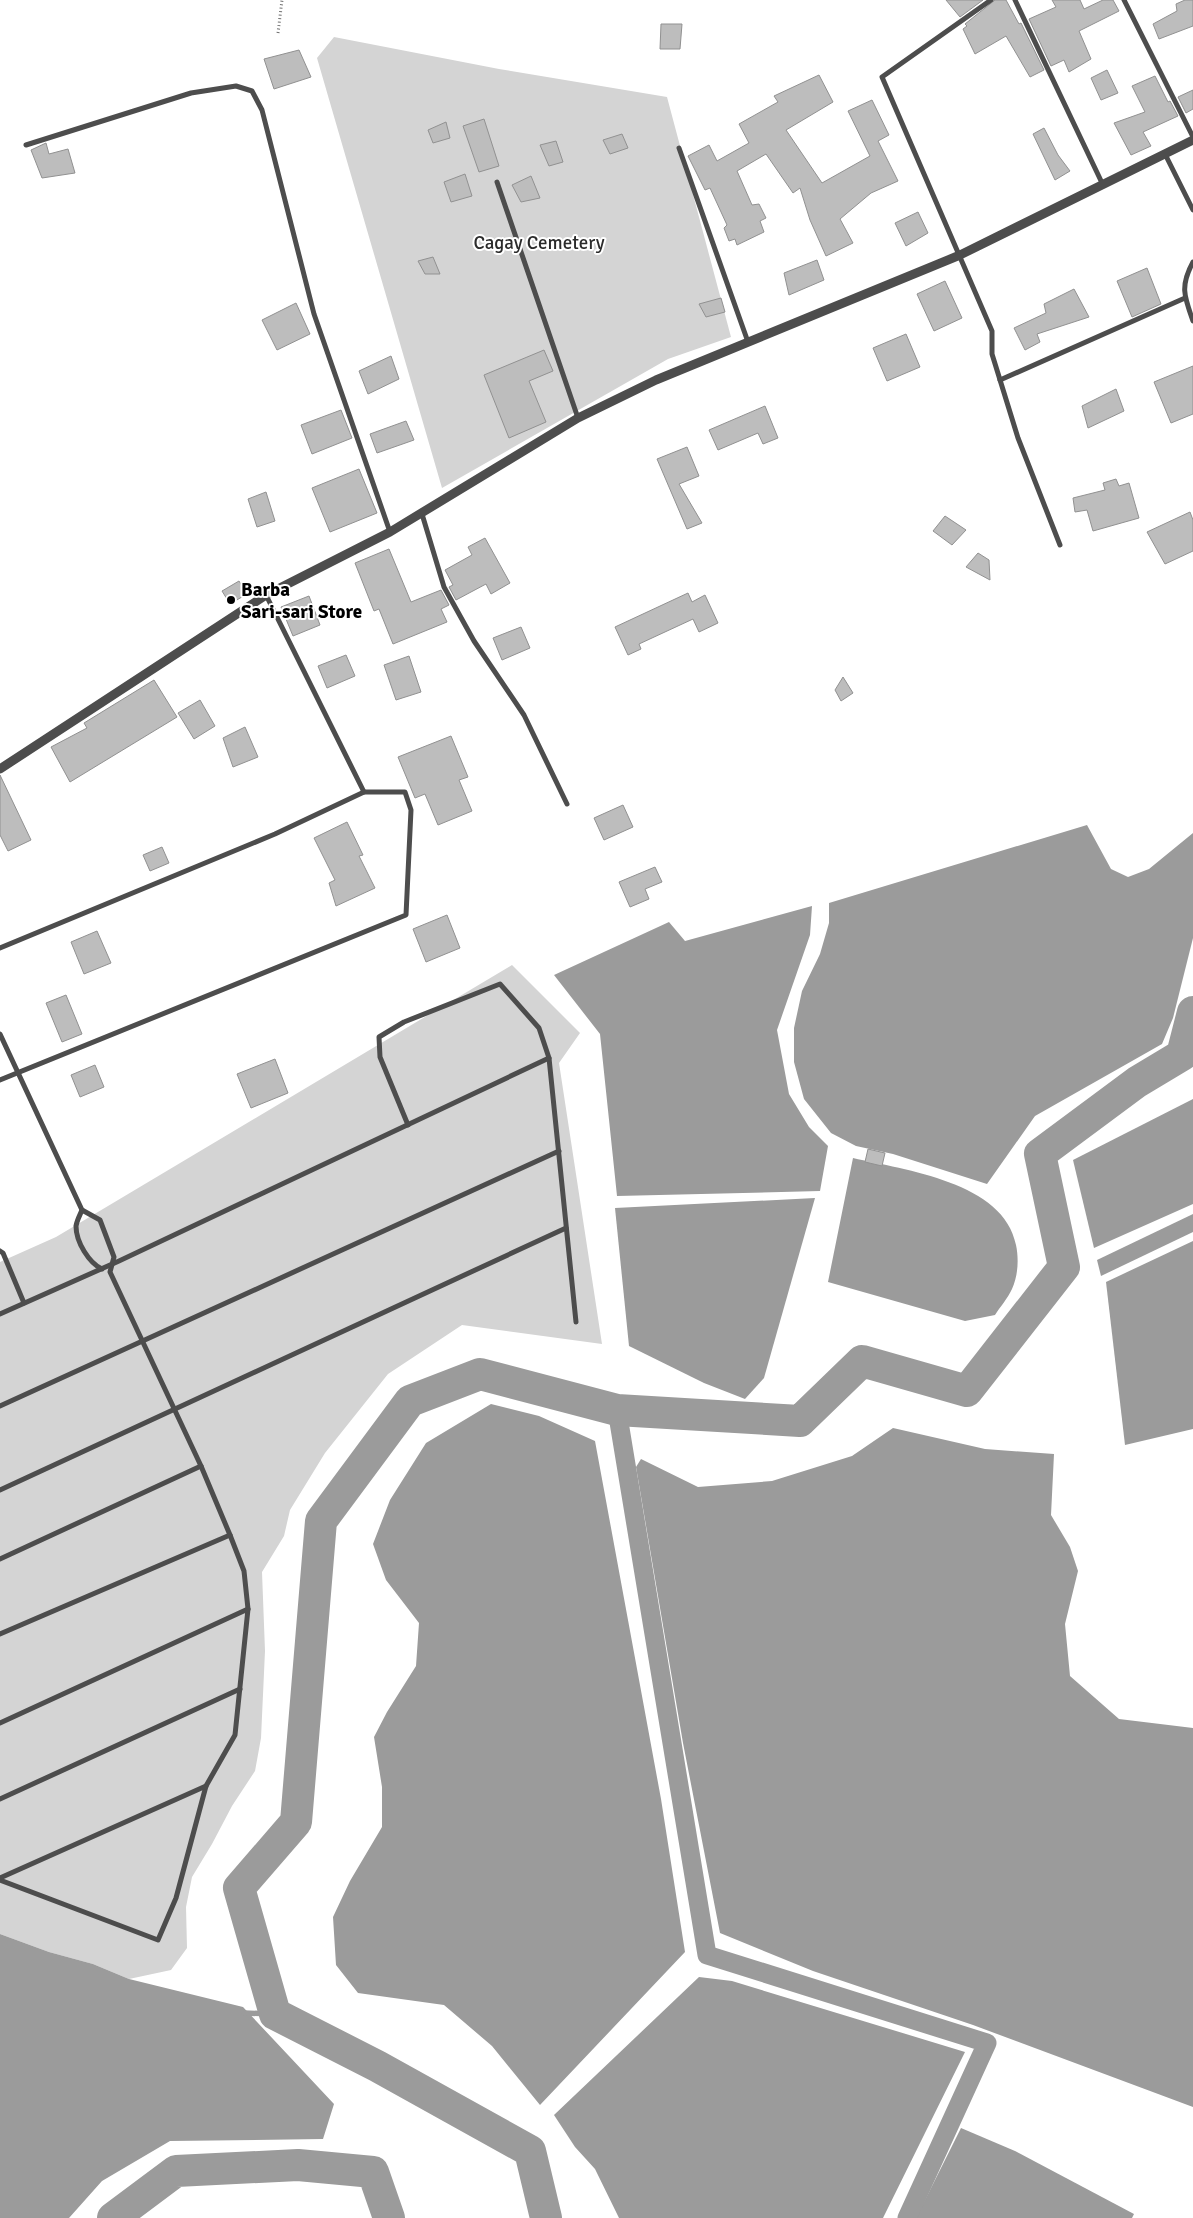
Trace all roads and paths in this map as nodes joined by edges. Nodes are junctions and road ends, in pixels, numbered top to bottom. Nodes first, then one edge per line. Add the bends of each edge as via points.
1 (282, 0) edge
2 (991, 0) edge
3 (1015, 0) edge
4 (1124, 0) edge
5 (278, 33) dead end
6 (1193, 139) edge
7 (26, 145) dead end
8 (679, 148) dead end
9 (1165, 154) junction
10 (496, 182) dead end
11 (1104, 186) junction
12 (1193, 210) edge
13 (960, 255) junction
14 (1193, 262) edge
15 (1185, 298) junction
16 (1193, 321) edge
17 (748, 342) junction
18 (1000, 380) junction
19 (578, 418) junction
20 (422, 514) junction
21 (390, 532) junction
22 (1060, 545) dead end
23 (266, 595) junction
24 (0, 769) edge
25 (364, 792) junction
26 (567, 804) dead end
27 (0, 948) edge
28 (0, 1034) edge
29 (549, 1058) junction
30 (18, 1073) junction
31 (0, 1080) edge
32 (408, 1125) junction
33 (559, 1151) junction
34 (82, 1210) junction
35 (566, 1228) junction
36 (0, 1251) edge
37 (112, 1264) junction
38 (101, 1269) junction
39 (110, 1272) junction
40 (24, 1303) junction
41 (0, 1314) edge
42 (576, 1322) dead end
43 (142, 1341) junction
44 (0, 1406) edge
45 (173, 1409) junction
46 (201, 1466) junction
47 (0, 1490) edge
48 (230, 1535) junction
49 (0, 1559) edge
50 (248, 1610) junction
51 (0, 1634) edge
52 (240, 1689) junction
53 (0, 1724) edge
54 (206, 1786) junction
55 (0, 1799) edge
56 (0, 1879) edge

1 - 5 path
2 - 13 street via 882,77
3 - 11 street
4 - 6 street
6 - 9 street
7 - 21 street via 191,93 236,86 252,91 262,110 314,314
8 - 17 street
9 - 11 street
9 - 12 street
10 - 19 street
11 - 13 street
13 - 17 street
13 - 18 street via 992,331 992,354
14 - 15 street via 1184,280
15 - 16 street
15 - 18 street
17 - 19 street via 656,380
18 - 22 street via 1018,438
19 - 20 street
20 - 21 street
20 - 26 street via 444,588 474,641 524,715
21 - 23 street
23 - 24 street
23 - 25 street
25 - 27 street via 275,834
25 - 30 street via 405,792 411,810 406,915
28 - 30 street
29 - 32 street
29 - 32 street via 539,1028 500,984 404,1022 379,1038 380,1057
29 - 33 street
30 - 31 street
30 - 34 street
32 - 37 street
33 - 35 street
33 - 43 street
34 - 37 street via 100,1220 114,1257
34 - 38 street via 77,1230 89,1259
35 - 42 street
35 - 45 street
36 - 40 street
37 - 38 street
37 - 39 street
38 - 39 street
38 - 40 street
39 - 43 street
40 - 41 street
43 - 44 street
43 - 45 street
45 - 46 street
45 - 47 street
46 - 48 street
46 - 49 street
48 - 50 street via 244,1572
48 - 51 street
50 - 52 street
50 - 53 street
52 - 54 street via 235,1735
52 - 55 street
54 - 56 street
54 - 56 street via 176,1898 158,1940

